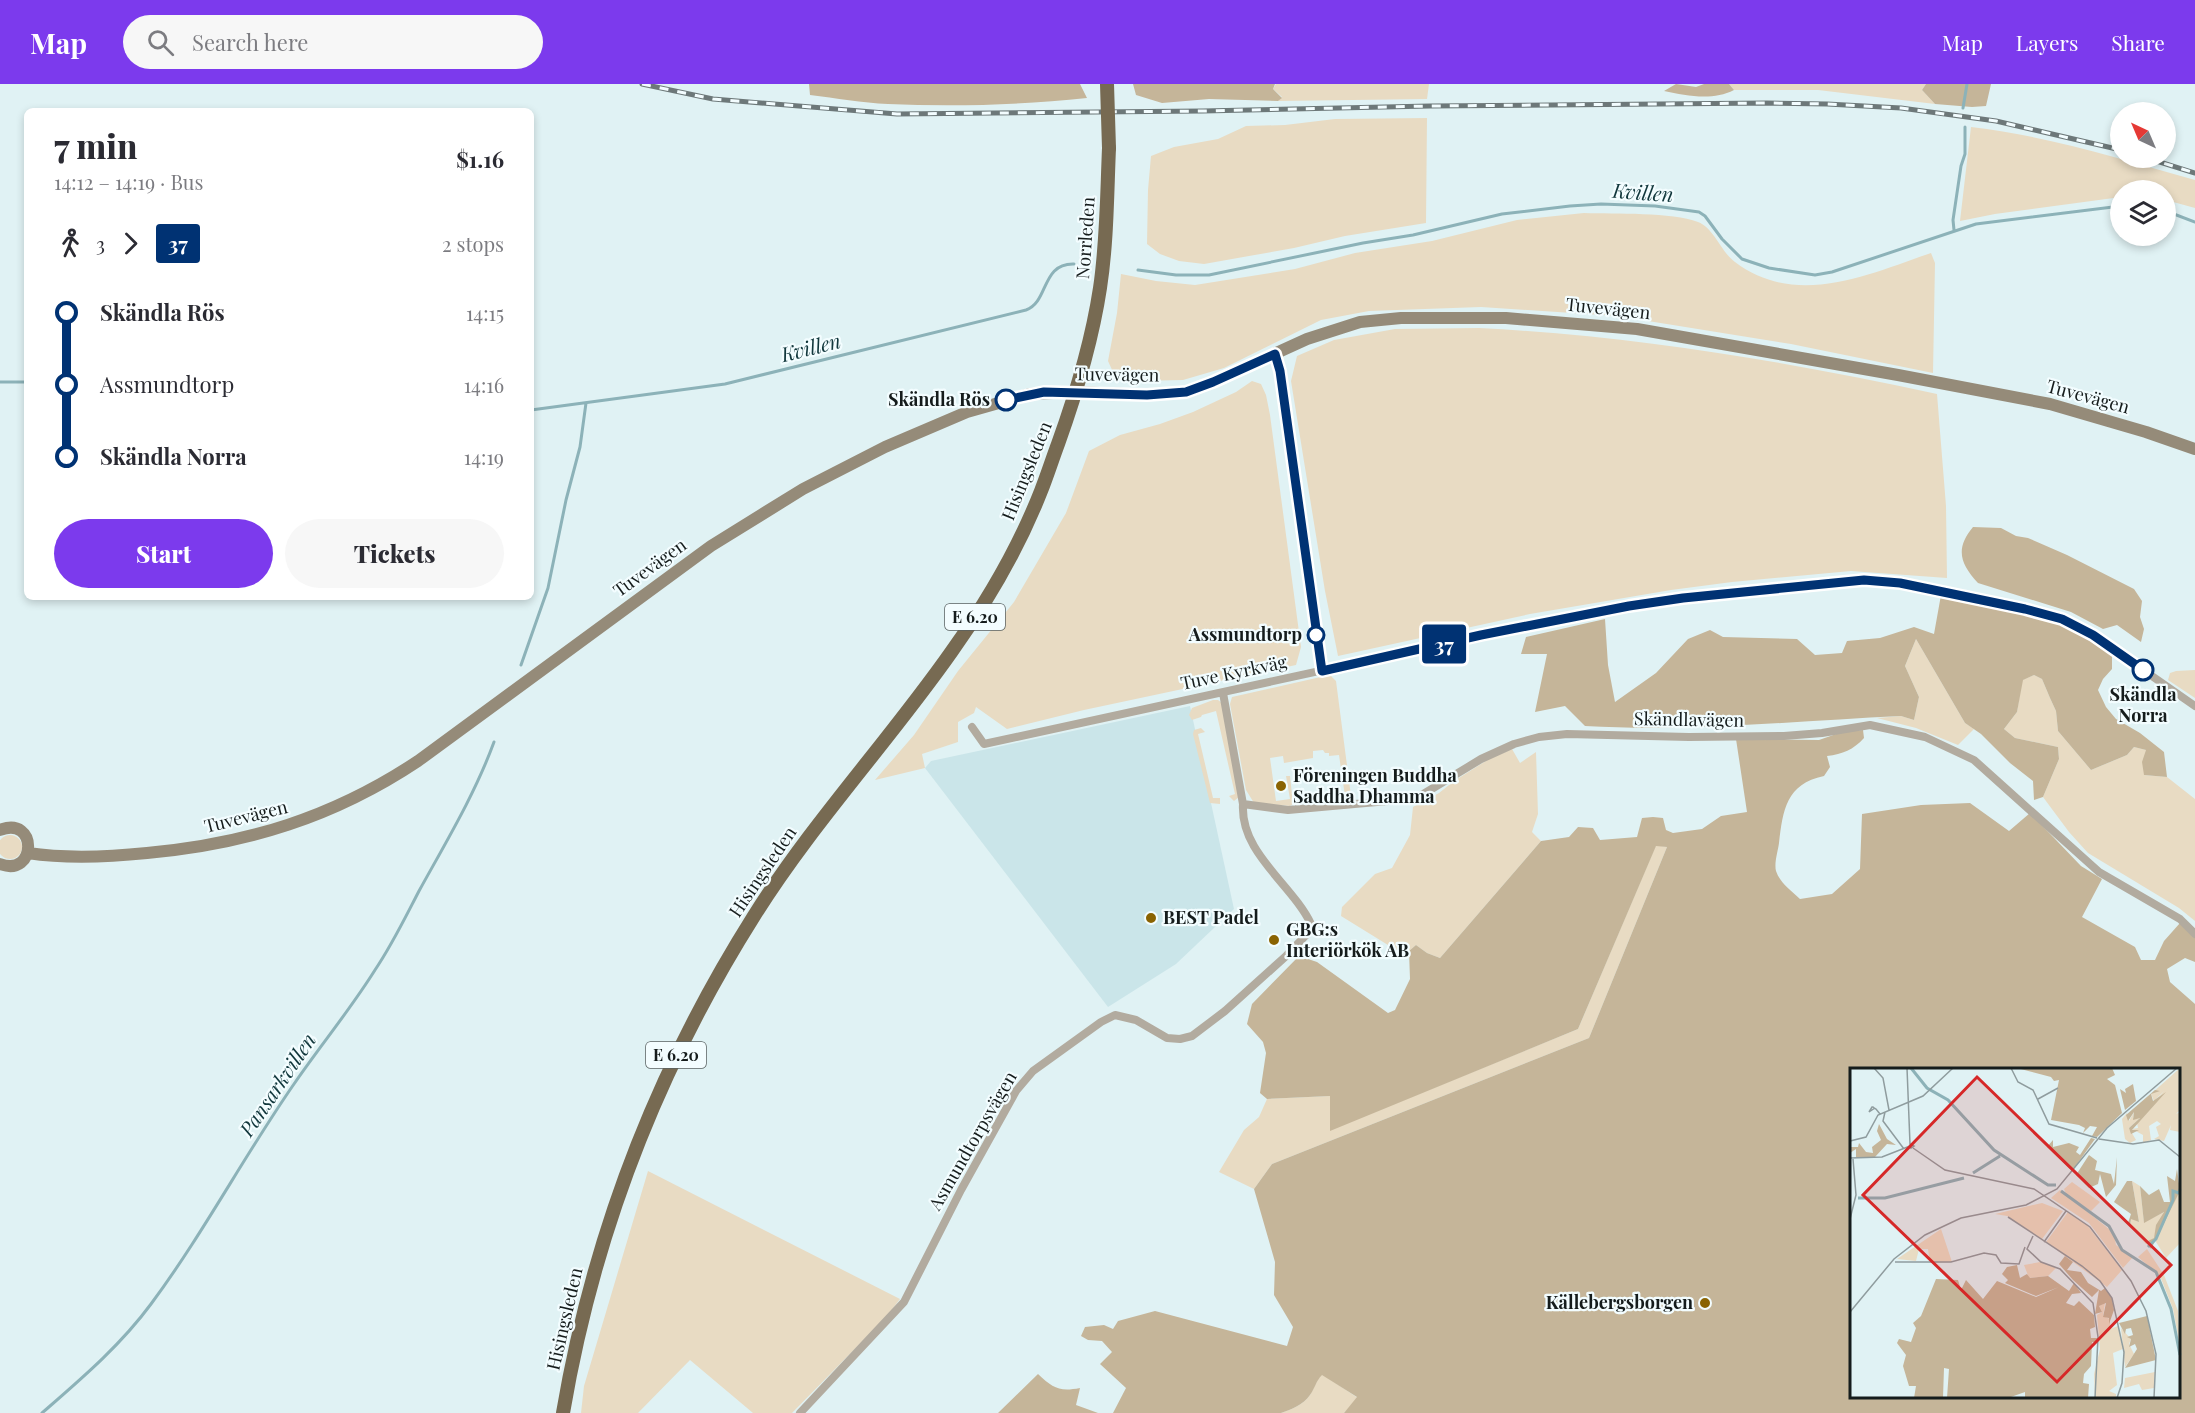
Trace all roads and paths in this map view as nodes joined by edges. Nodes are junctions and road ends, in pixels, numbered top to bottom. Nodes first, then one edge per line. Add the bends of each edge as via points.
1 (1107, 84) edge
2 (1275, 354) junction
3 (1076, 392) junction
4 (2195, 449) edge
5 (1322, 671) junction
6 (1224, 693) junction
7 (2195, 706) edge
8 (972, 728) dead end
9 (1243, 804) junction
10 (1, 828) edge
11 (28, 853) junction
12 (0, 864) edge
13 (2195, 934) edge
14 (563, 1413) edge
15 (800, 1413) edge

1 - 3 highway, Norrleden / E 6.20, bridge via 1109,148 1100,288
2 - 3 main road, Tuvevägen via 1186,392
2 - 4 main road, Tuvevägen via 1330,330 1377,320 1506,318 1637,329 2006,395 2084,413
2 - 5 street
3 - 11 main road, Tuvevägen via 1030,394 967,412 819,480 698,555 413,765 326,812 262,834 183,850 71,857
3 - 14 highway, Hisingsleden / E 6.20 via 1040,494 989,594 936,673 788,865 728,958 681,1046 624,1179 577,1340
5 - 6 street, Tuve Kyrkväg
5 - 7 street, Tuve Kyrkväg via 1629,606 1875,580 2062,619 2093,635
6 - 8 street, Tuve Kyrkväg via 984,744
6 - 9 street
9 - 13 street, Skändlavägen via 1288,810 1420,796 1480,759 1539,737 1767,737 1854,726 1885,727 1924,737 1974,760 2099,872 2180,919
9 - 15 street, Asmundtorpsvägen via 1244,826 1251,842 1308,918 1309,932 1260,980 1192,1036 1167,1038 1136,1020 1114,1015 1034,1071 1008,1106 904,1302
10 - 11 main road via 16,828 23,833 29,844
11 - 12 main road via 15,866

